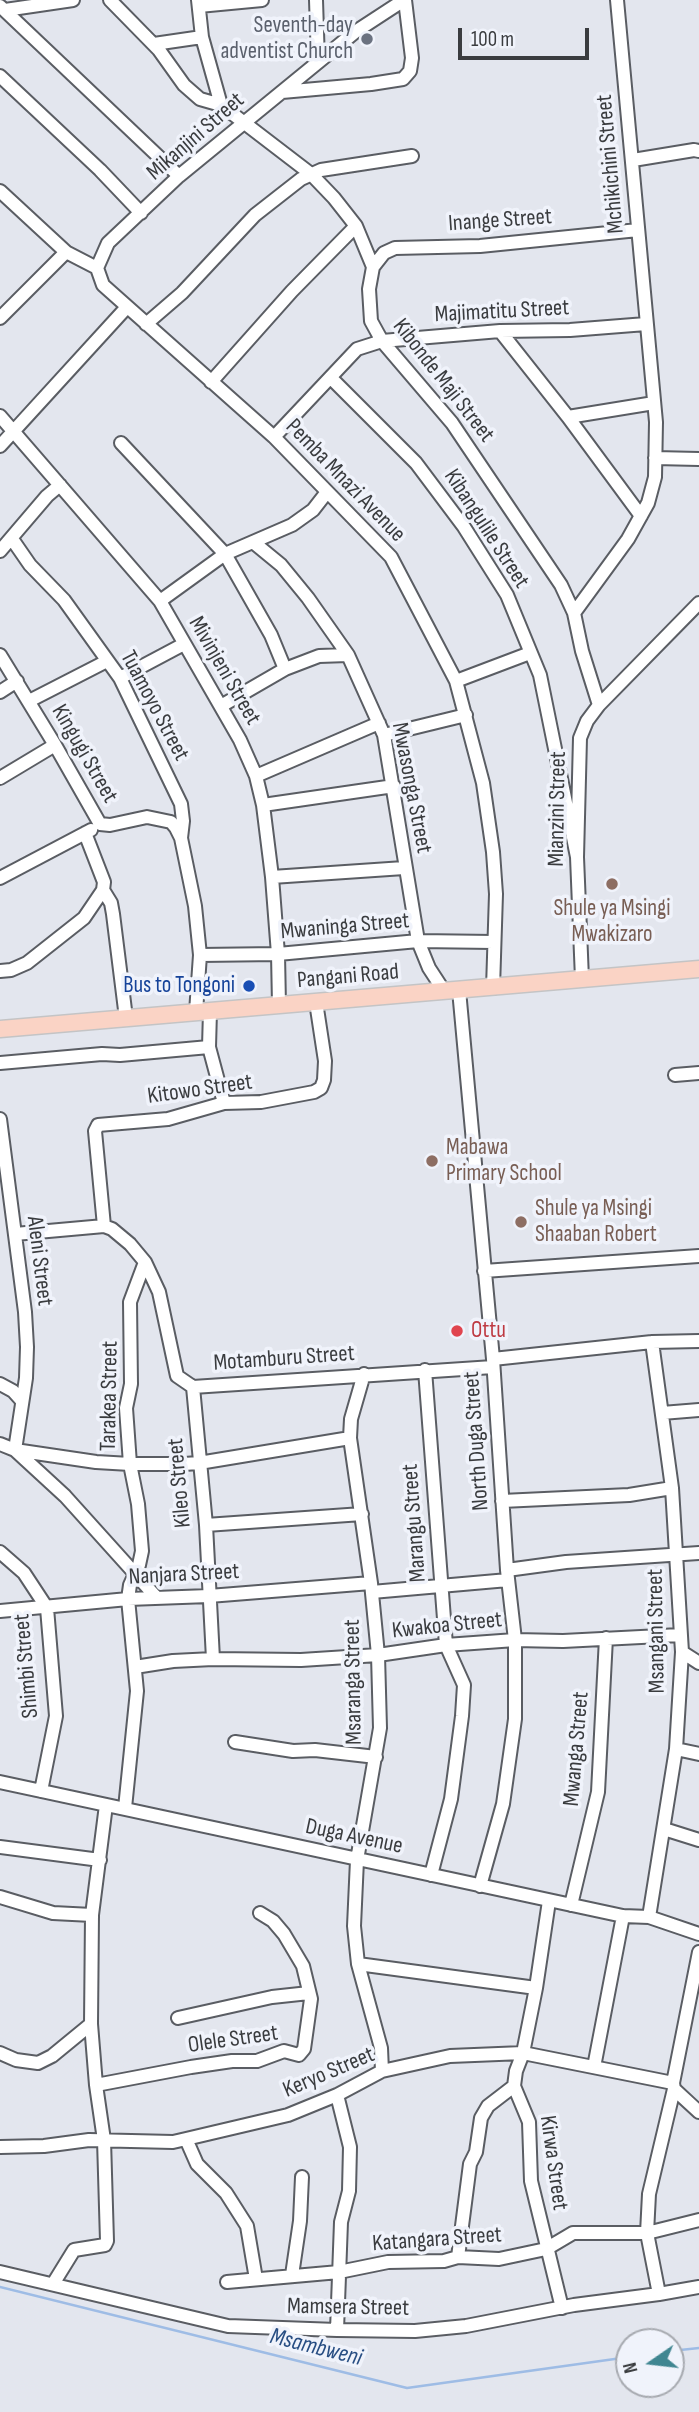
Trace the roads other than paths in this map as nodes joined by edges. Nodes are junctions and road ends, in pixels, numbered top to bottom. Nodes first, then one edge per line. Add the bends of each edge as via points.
1 (73, 0) edge
2 (110, 0) edge
3 (262, 0) edge
4 (316, 0) edge
5 (404, 0) edge
6 (617, 0) edge
7 (199, 3) edge
8 (3, 8) edge
9 (202, 37) junction
10 (154, 44) junction
11 (318, 62) junction
12 (0, 76) edge
13 (282, 92) junction
14 (220, 105) junction
15 (242, 124) junction
16 (699, 151) edge
17 (412, 156) dead end
18 (633, 160) junction
19 (311, 174) junction
20 (179, 176) junction
21 (1, 194) edge
22 (141, 213) junction
23 (356, 226) junction
24 (638, 230) junction
25 (66, 252) junction
26 (373, 267) junction
27 (97, 268) junction
28 (127, 307) junction
29 (0, 318) edge
30 (146, 324) junction
31 (646, 324) junction
32 (500, 331) junction
33 (382, 341) junction
34 (331, 378) junction
35 (211, 382) junction
36 (654, 403) junction
37 (0, 416) edge
38 (568, 417) junction
39 (14, 433) junction
40 (274, 436) junction
41 (121, 443) dead end
42 (0, 446) edge
43 (655, 458) junction
44 (699, 459) edge
45 (61, 485) junction
46 (327, 492) junction
47 (641, 516) junction
48 (12, 539) junction
49 (253, 542) junction
50 (0, 551) edge
51 (225, 554) junction
52 (160, 601) junction
53 (699, 603) edge
54 (574, 613) junction
55 (699, 619) edge
56 (683, 621) junction
57 (184, 644) junction
58 (530, 653) junction
59 (0, 655) edge
60 (348, 655) junction
61 (107, 660) junction
62 (285, 668) junction
63 (120, 678) junction
64 (18, 681) junction
65 (456, 681) junction
66 (0, 692) edge
67 (29, 701) junction
68 (598, 705) junction
69 (221, 706) junction
70 (466, 715) junction
71 (382, 729) junction
72 (55, 745) junction
73 (256, 776) junction
74 (0, 778) edge
75 (394, 786) junction
76 (263, 805) junction
77 (100, 824) junction
78 (85, 833) junction
79 (181, 838) junction
80 (577, 857) junction
81 (404, 868) junction
82 (272, 877) junction
83 (0, 878) edge
84 (103, 890) junction
85 (418, 941) junction
86 (494, 942) junction
87 (278, 954) junction
88 (200, 956) junction
89 (699, 969) edge
90 (0, 971) edge
91 (582, 979) junction
92 (493, 988) junction
93 (452, 991) junction
94 (316, 1002) junction
95 (279, 1005) junction
96 (203, 1011) junction
97 (126, 1018) junction
98 (0, 1029) edge
99 (209, 1047) junction
100 (0, 1063) edge
101 (699, 1073) edge
102 (675, 1075) dead end
103 (224, 1103) junction
104 (0, 1119) edge
105 (104, 1226) junction
106 (15, 1234) junction
107 (699, 1256) edge
108 (145, 1262) junction
109 (484, 1271) junction
110 (699, 1341) edge
111 (652, 1342) junction
112 (493, 1363) junction
113 (425, 1370) junction
114 (364, 1374) junction
115 (0, 1384) edge
116 (193, 1387) junction
117 (22, 1401) junction
118 (699, 1410) edge
119 (662, 1413) junction
120 (350, 1438) junction
121 (0, 1444) edge
122 (15, 1450) junction
123 (199, 1463) junction
124 (130, 1464) junction
125 (672, 1488) junction
126 (502, 1501) junction
127 (362, 1514) junction
128 (206, 1525) junction
129 (0, 1552) edge
130 (699, 1553) edge
131 (676, 1555) junction
132 (135, 1573) junction
133 (508, 1575) junction
134 (441, 1585) junction
135 (372, 1587) junction
136 (209, 1596) junction
137 (156, 1597) junction
138 (128, 1599) junction
139 (47, 1608) junction
140 (0, 1611) edge
141 (680, 1635) junction
142 (606, 1637) junction
143 (515, 1640) junction
144 (446, 1645) junction
145 (682, 1652) junction
146 (378, 1656) junction
147 (213, 1659) junction
148 (699, 1663) edge
149 (135, 1667) junction
150 (235, 1742) dead end
151 (676, 1749) junction
152 (699, 1754) edge
153 (376, 1757) junction
154 (0, 1782) edge
155 (41, 1791) junction
156 (106, 1805) junction
157 (125, 1808) junction
158 (664, 1829) junction
159 (699, 1840) edge
160 (0, 1847) edge
161 (100, 1860) junction
162 (358, 1860) junction
163 (431, 1875) junction
164 (480, 1886) junction
165 (0, 1897) edge
166 (549, 1901) junction
167 (572, 1905) junction
168 (260, 1913) dead end
169 (92, 1916) junction
170 (622, 1916) junction
171 (649, 1917) junction
172 (699, 1934) edge
173 (699, 1952) edge
174 (358, 1964) junction
175 (536, 1988) junction
176 (309, 1993) junction
177 (693, 2012) edge
178 (178, 2018) dead end
179 (91, 2024) junction
180 (0, 2053) edge
181 (523, 2053) junction
182 (594, 2067) junction
183 (382, 2071) junction
184 (96, 2085) junction
185 (514, 2086) junction
186 (673, 2086) junction
187 (337, 2095) junction
188 (699, 2112) edge
189 (104, 2140) junction
190 (186, 2140) junction
191 (0, 2147) edge
192 (302, 2177) dead end
193 (699, 2220) edge
194 (646, 2233) junction
195 (547, 2249) junction
196 (458, 2257) junction
197 (0, 2272) edge
198 (339, 2272) junction
199 (292, 2275) junction
200 (256, 2279) junction
201 (227, 2282) dead end
202 (53, 2284) junction
203 (699, 2287) edge
204 (659, 2294) junction
205 (562, 2308) junction
206 (337, 2330) junction

1 - 8 street
2 - 10 street, Kibonde Maji Street
3 - 7 street
4 - 11 street
5 - 11 street, Mikanjini Street
5 - 13 street via 412,58 403,79
6 - 18 street, Mchikichini Street
7 - 9 street
8 - 20 street
9 - 10 street
9 - 14 street
10 - 14 street, Kibonde Maji Street via 184,85 200,99
11 - 13 street, Mikanjini Street
12 - 22 street
13 - 15 street, Mikanjini Street
14 - 15 street, Kibonde Maji Street
15 - 19 street, Kibonde Maji Street
15 - 20 street, Mikanjini Street
16 - 18 street
17 - 19 street
18 - 24 street, Mchikichini Street
19 - 23 street, Kibonde Maji Street
19 - 30 street via 256,215
20 - 22 street, Mikanjini Street
21 - 25 street, Pemba Mnazi Avenue
22 - 27 street, Mikanjini Street via 108,243
23 - 26 street, Kibonde Maji Street
23 - 35 street
24 - 26 street, Inange Street via 480,246 395,248
24 - 31 street, Mchikichini Street
25 - 27 street, Pemba Mnazi Avenue
25 - 29 street
26 - 33 street, Kibonde Maji Street via 371,321
27 - 28 street, Pemba Mnazi Avenue via 103,285
28 - 30 street, Pemba Mnazi Avenue
28 - 39 street
30 - 35 street, Pemba Mnazi Avenue
31 - 32 street, Majimatitu Street
31 - 36 street, Mchikichini Street
32 - 33 street, Majimatitu Street
32 - 38 street
33 - 34 street, Majimatitu Street via 358,349
33 - 54 street, Kibonde Maji Street via 452,423 541,552
34 - 40 street, Majimatitu Street
34 - 58 street, Kibangulile Street via 416,463 464,527 507,596
35 - 40 street, Pemba Mnazi Avenue
36 - 38 street
36 - 43 street, Mchikichini Street
37 - 39 street, Mivinjeni Street
38 - 47 street
39 - 42 street
39 - 45 street, Mivinjeni Street
40 - 46 street, Pemba Mnazi Avenue
41 - 51 street
43 - 44 street
43 - 47 street, Mchikichini Street via 648,503
45 - 48 street
45 - 52 street, Mivinjeni Street
46 - 49 street via 292,525
46 - 65 street, Pemba Mnazi Avenue via 391,557
47 - 54 street, Mchikichini Street
48 - 50 street
48 - 61 street, Tuamoyo Street
49 - 51 street
49 - 60 street, Mwasonga Street via 281,565
51 - 52 street
51 - 62 street
52 - 57 street, Mivinjeni Street
53 - 56 street, Mianzini Street
54 - 68 street, Kibonde Maji Street
55 - 56 street
56 - 68 street, Mianzini Street
57 - 63 street
57 - 69 street, Mivinjeni Street
58 - 65 street
58 - 80 street, Kibangulile Street via 540,675
59 - 64 street, Kingugi Street
60 - 62 street via 319,656
60 - 71 street, Mwasonga Street
61 - 63 street, Tuamoyo Street
61 - 67 street
62 - 69 street
63 - 79 street, Tuamoyo Street via 181,804
64 - 66 street
64 - 67 street, Kingugi Street
65 - 70 street, Pemba Mnazi Avenue
67 - 72 street, Kingugi Street
68 - 80 street, Mianzini Street via 580,738
69 - 73 street, Mivinjeni Street
70 - 71 street
70 - 86 street, Pemba Mnazi Avenue via 494,852
71 - 73 street
71 - 75 street, Mwasonga Street
72 - 74 street
72 - 77 street, Kingugi Street
73 - 76 street, Mivinjeni Street
75 - 76 street
75 - 81 street, Mwasonga Street
76 - 82 street, Mivinjeni Street
77 - 78 street
77 - 79 street, Kingugi Street via 158,818 171,822
78 - 83 street
78 - 84 street
79 - 88 street
80 - 91 street, Mianzini Street
81 - 82 street
81 - 85 street, Mwasonga Street
82 - 87 street, Mivinjeni Street
84 - 90 street via 84,918 27,963
84 - 97 street via 113,914
85 - 86 street, Mwaninga Street
85 - 87 street, Mwaninga Street
85 - 93 street, Mwasonga Street via 429,968
86 - 92 street, Pemba Mnazi Avenue
87 - 88 street, Mwaninga Street
87 - 95 street, Mivinjeni Street
88 - 96 street
89 - 91 main road, Pangani Road
91 - 92 main road, Pangani Road
92 - 93 main road, Pangani Road
93 - 94 main road, Pangani Road
93 - 109 street, North Duga Street
94 - 95 main road, Pangani Road
94 - 103 street, Kitowo Street via 325,1061 321,1088 261,1102
95 - 96 main road, Pangani Road
96 - 97 main road, Pangani Road
96 - 99 street
97 - 98 main road, Pangani Road
99 - 100 street
99 - 103 street
101 - 102 street
103 - 105 street, Kitowo Street via 168,1119 98,1125
104 - 106 street, Aleni Street
105 - 106 street
105 - 108 street, Motamburu Street via 130,1244
106 - 117 street, Aleni Street via 27,1347
107 - 109 street
108 - 116 street, Motamburu Street via 159,1292 177,1376
108 - 124 street, Tarakea Street via 130,1302 131,1384 126,1408
109 - 112 street, North Duga Street
110 - 111 street, Motamburu Street
111 - 112 street, Motamburu Street
111 - 119 street, Msangani Street
112 - 113 street, Motamburu Street
112 - 126 street, North Duga Street
113 - 114 street, Motamburu Street
113 - 134 street, Marangu Street
114 - 116 street, Motamburu Street
114 - 120 street, Msaranga Street
115 - 117 street
116 - 123 street, Kileo Street
117 - 122 street, Aleni Street
118 - 119 street
119 - 125 street, Msangani Street
120 - 123 street
120 - 127 street, Msaranga Street
121 - 122 street
122 - 124 street
122 - 132 street via 65,1496
123 - 124 street
123 - 128 street, Kileo Street
124 - 132 street, Tarakea Street via 142,1550
125 - 126 street via 629,1495
125 - 131 street, Msangani Street
126 - 133 street, North Duga Street
127 - 128 street
127 - 135 street, Msaranga Street
128 - 136 street, Kileo Street
129 - 139 street, Shimbi Street via 24,1573
130 - 131 street, Nanjara Street
131 - 133 street, Nanjara Street via 566,1562
131 - 141 street, Msangani Street
132 - 137 street
132 - 138 street, Tarakea Street
133 - 134 street, Nanjara Street
133 - 143 street, North Duga Street
134 - 135 street, Nanjara Street
134 - 144 street, Marangu Street
135 - 136 street, Nanjara Street
135 - 146 street, Msaranga Street
136 - 137 street, Nanjara Street
136 - 147 street, Kileo Street
137 - 138 street, Nanjara Street
138 - 139 street, Nanjara Street
138 - 149 street
139 - 140 street, Nanjara Street
139 - 155 street, Shimbi Street via 56,1716
141 - 142 street, Kwakoa Street
141 - 145 street, Msangani Street
142 - 143 street, Kwakoa Street
142 - 167 street, Mwanga Street via 598,1792
143 - 144 street, Kwakoa Street
143 - 164 street, North Duga Street via 515,1719 505,1792
144 - 146 street, Kwakoa Street
144 - 163 street, Marangu Street via 464,1685 462,1716 451,1799
145 - 148 street
145 - 151 street, Msangani Street
146 - 147 street, Kwakoa Street
146 - 153 street, Msaranga Street
147 - 149 street, Kwakoa Street
149 - 157 street via 137,1706
150 - 153 street
151 - 152 street
151 - 158 street, Msangani Street
153 - 162 street, Msaranga Street
154 - 155 street, Duga Avenue
155 - 156 street, Duga Avenue
156 - 157 street, Duga Avenue
156 - 161 street
157 - 162 street, Duga Avenue
158 - 159 street
158 - 171 street, Msangani Street
160 - 161 street
161 - 169 street
162 - 163 street, Duga Avenue
162 - 174 street, Msaranga Street via 354,1926
163 - 164 street, Duga Avenue
164 - 166 street, Duga Avenue
165 - 169 street via 53,1913
166 - 167 street, Duga Avenue
166 - 175 street
167 - 170 street, Duga Avenue
168 - 176 street, Olele Street via 284,1934 303,1966
169 - 179 street
170 - 171 street, Duga Avenue
170 - 182 street
171 - 172 street, Duga Avenue
173 - 177 street
174 - 175 street
174 - 183 street, Msaranga Street via 381,2048
175 - 181 street
176 - 178 street
176 - 184 street, Olele Street via 310,2013 299,2055 284,2051 257,2061 205,2065
177 - 186 street
179 - 180 street via 38,2063
179 - 184 street
181 - 182 street, Keryo Street
181 - 183 street, Keryo Street via 450,2056
181 - 185 street
182 - 186 street, Keryo Street
183 - 187 street, Keryo Street
184 - 189 street
185 - 195 street, Kirwa Street via 529,2122 531,2181
185 - 196 street via 488,2106 481,2118
186 - 188 street
186 - 194 street via 649,2194
187 - 190 street, Keryo Street via 288,2115
187 - 198 street via 350,2147
189 - 190 street, Keryo Street
189 - 191 street, Keryo Street
189 - 202 street via 107,2241 74,2250
190 - 200 street via 197,2164 226,2193 247,2226
192 - 199 street
193 - 194 street, Katangara Street
194 - 195 street, Katangara Street via 573,2233
194 - 204 street
195 - 196 street, Katangara Street via 499,2259
195 - 205 street, Kirwa Street
196 - 198 street, Katangara Street via 388,2262
197 - 202 street, Mamsera Street
198 - 199 street, Katangara Street
198 - 206 street
199 - 200 street, Katangara Street
200 - 201 street, Katangara Street
202 - 206 street, Mamsera Street via 228,2326
203 - 204 street, Mamsera Street
204 - 205 street, Mamsera Street
205 - 206 street, Mamsera Street via 415,2331

